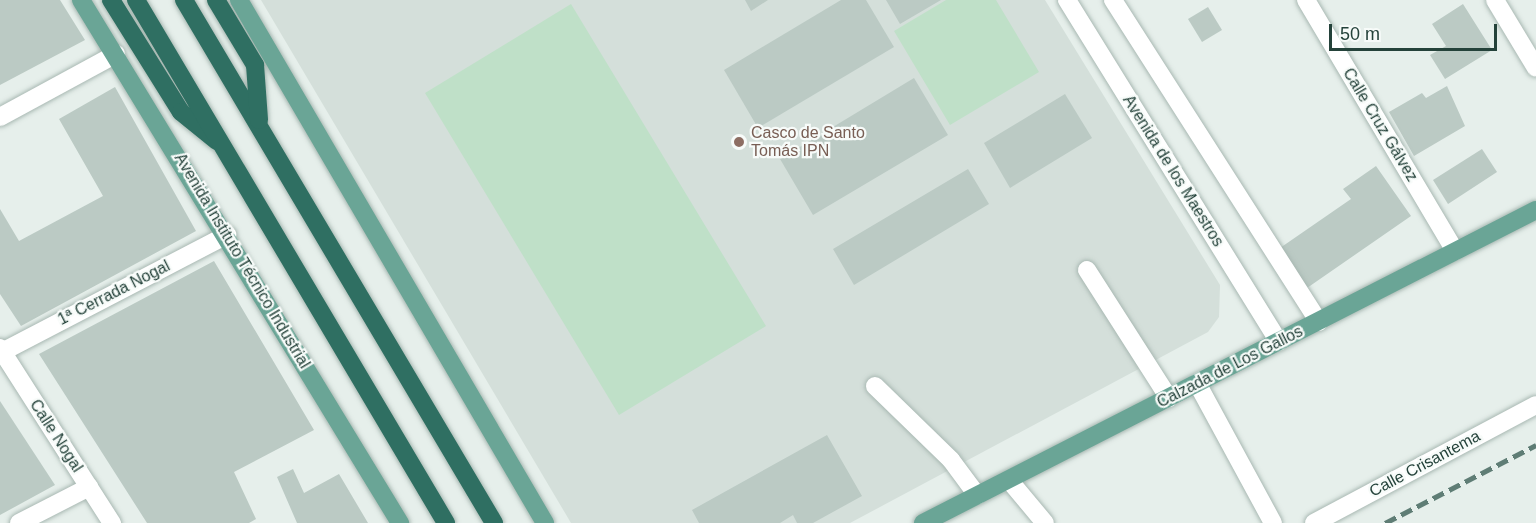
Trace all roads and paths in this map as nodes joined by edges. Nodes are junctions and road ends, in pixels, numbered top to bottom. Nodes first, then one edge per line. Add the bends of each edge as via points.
1 (81, 0) edge
2 (111, 0) edge
3 (136, 0) edge
4 (184, 0) edge
5 (216, 0) edge
6 (239, 0) edge
7 (1066, 0) edge
8 (1113, 0) edge
9 (1306, 0) edge
10 (1495, 0) edge
11 (116, 54) junction
12 (1536, 68) edge
13 (0, 117) edge
14 (260, 124) junction
15 (228, 151) junction
16 (1536, 210) edge
17 (226, 235) junction
18 (1455, 251) junction
19 (1087, 270) dead end
20 (1319, 322) junction
21 (1279, 342) junction
22 (1, 350) edge
23 (1197, 383) junction
24 (875, 386) dead end
25 (1169, 398) junction
26 (1536, 405) edge
27 (1009, 480) junction
28 (89, 487) junction
29 (977, 495) junction
30 (949, 517) edge
31 (444, 520) edge
32 (19, 523) edge
33 (112, 523) edge
34 (400, 523) edge
35 (494, 523) edge
36 (545, 523) edge
37 (923, 523) edge
38 (1045, 523) edge
39 (1273, 523) edge
40 (1314, 523) edge

1 - 11 main road, Avenida Instituto Técnico Industrial
2 - 15 highway via 181,112
3 - 15 highway
4 - 14 highway
5 - 14 highway via 255,65
6 - 36 main road
7 - 21 street, Avenida de los Maestros
8 - 20 street
9 - 18 street, Calle Cruz Gálvez
10 - 12 street
11 - 13 street
11 - 17 main road, Avenida Instituto Técnico Industrial
14 - 35 highway
15 - 31 highway
16 - 18 main road, Calzada de Los Gallos
17 - 22 street, 1ª Cerrada Nogal
17 - 34 main road, Avenida Instituto Técnico Industrial
18 - 20 main road, Calzada de Los Gallos
19 - 25 street
20 - 21 main road, Calzada de Los Gallos
21 - 23 main road, Calzada de Los Gallos
22 - 28 street, Calle Nogal
23 - 25 main road, Calzada de Los Gallos
23 - 39 street
24 - 29 street via 951,460
25 - 27 main road, Calzada de Los Gallos
26 - 40 street, Calle Crisantema
27 - 29 main road, Calzada de Los Gallos
27 - 38 street
28 - 32 street
28 - 33 street, Calle Nogal
29 - 30 main road, Calzada de Los Gallos
30 - 37 main road, Calzada de Los Gallos

